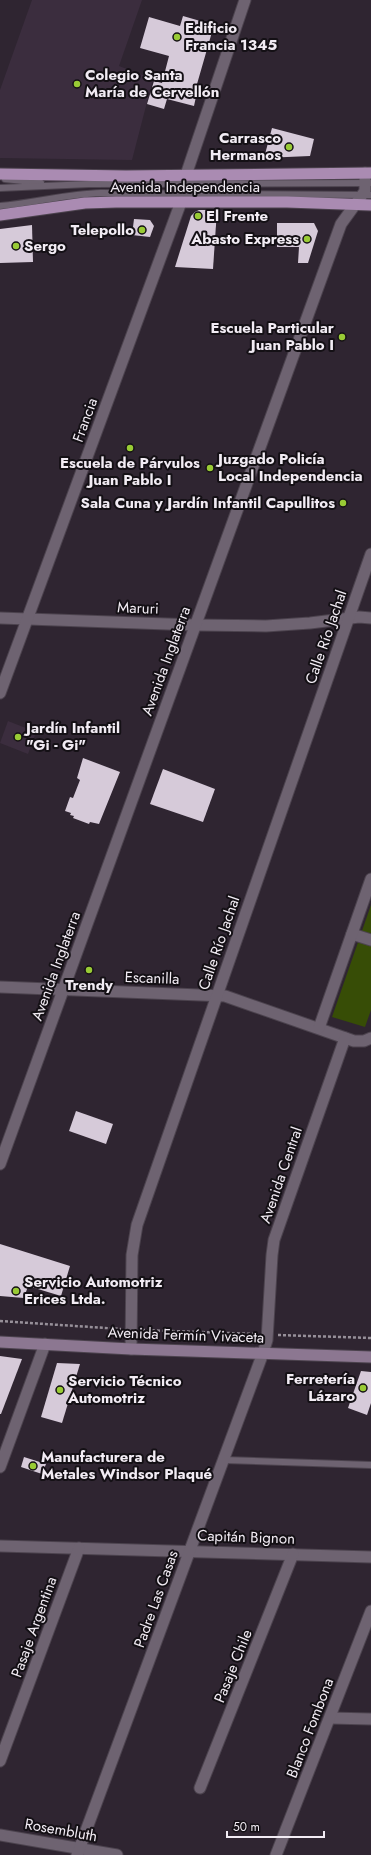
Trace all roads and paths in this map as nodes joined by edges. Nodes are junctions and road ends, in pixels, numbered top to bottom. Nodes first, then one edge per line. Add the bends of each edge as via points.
1 (245, 0) edge
2 (0, 174) edge
3 (186, 175) junction
4 (0, 178) edge
5 (368, 178) edge
6 (59, 185) junction
7 (0, 188) edge
8 (363, 198) edge
9 (181, 202) junction
10 (371, 205) edge
11 (0, 206) edge
12 (0, 215) edge
13 (371, 554) edge
14 (0, 618) edge
15 (28, 618) junction
16 (348, 618) junction
17 (371, 618) edge
18 (195, 625) junction
19 (0, 693) edge
20 (371, 879) edge
21 (352, 934) junction
22 (371, 940) edge
23 (0, 987) edge
24 (63, 989) junction
25 (216, 995) junction
26 (319, 1028) junction
27 (344, 1038) junction
28 (371, 1038) edge
29 (0, 1164) edge
30 (0, 1320) edge
31 (130, 1330) junction
32 (267, 1335) junction
33 (371, 1338) edge
34 (0, 1342) edge
35 (45, 1344) junction
36 (131, 1349) junction
37 (264, 1353) junction
38 (371, 1357) edge
39 (224, 1460) junction
40 (371, 1465) edge
41 (0, 1467) edge
42 (0, 1546) edge
43 (79, 1548) junction
44 (190, 1550) junction
45 (293, 1554) junction
46 (371, 1556) edge
47 (371, 1611) edge
48 (330, 1718) junction
49 (371, 1719) edge
50 (0, 1762) edge
51 (200, 1788) dead end
52 (0, 1835) edge
53 (78, 1852) edge
54 (117, 1855) edge
55 (276, 1855) edge

1 - 3 street
2 - 3 main road, Avenida Independencia
3 - 5 main road, Avenida Independencia
4 - 6 lane
5 - 6 lane
5 - 8 street, Avenida Inglaterra
6 - 7 lane
8 - 9 main road, Avenida Independencia
8 - 10 main road, Avenida Independencia
8 - 11 lane via 101,193
8 - 18 street, Avenida Inglaterra via 351,209 341,224
9 - 12 main road, Avenida Independencia via 85,203
9 - 15 street, Francia
13 - 16 street, Calle Río Jachal
14 - 15 street, Maruri
15 - 18 street, Maruri
15 - 19 street, Francia
16 - 17 street, Maruri
16 - 18 street, Maruri via 280,626
16 - 25 street, Calle Río Jachal
18 - 24 street, Avenida Inglaterra
20 - 21 street
21 - 22 street
21 - 26 street
23 - 24 street, Escanilla
24 - 25 street, Escanilla
24 - 29 street, Avenida Inglaterra
25 - 26 street, Escanilla via 232,998
25 - 31 street, Calle Río Jachal via 134,1236
26 - 27 street, Escanilla
27 - 28 street via 358,1042
27 - 32 street, Avenida Central via 274,1240
30 - 31 path
31 - 32 path
31 - 36 street, Calle Río Jachal
32 - 33 path
32 - 37 street, Avenida Central
34 - 35 main road, Avenida Fermín Vivaceta
35 - 36 main road, Avenida Fermín Vivaceta
35 - 41 street
36 - 37 main road, Avenida Fermín Vivaceta
37 - 38 main road, Avenida Fermín Vivaceta
37 - 39 street, Padre Las Casas
39 - 40 lane
39 - 44 street, Padre Las Casas
42 - 43 street, Capitán Bignon
43 - 44 street, Capitán Bignon
43 - 50 street, Pasaje Argentina
44 - 45 street, Capitán Bignon
44 - 53 street, Padre Las Casas
45 - 46 street, Capitán Bignon
45 - 51 street, Pasaje Chile
47 - 48 street, Blanco Fombona
48 - 49 street
48 - 55 street, Blanco Fombona
52 - 53 street, Rosembluth
53 - 54 street, Rosembluth

